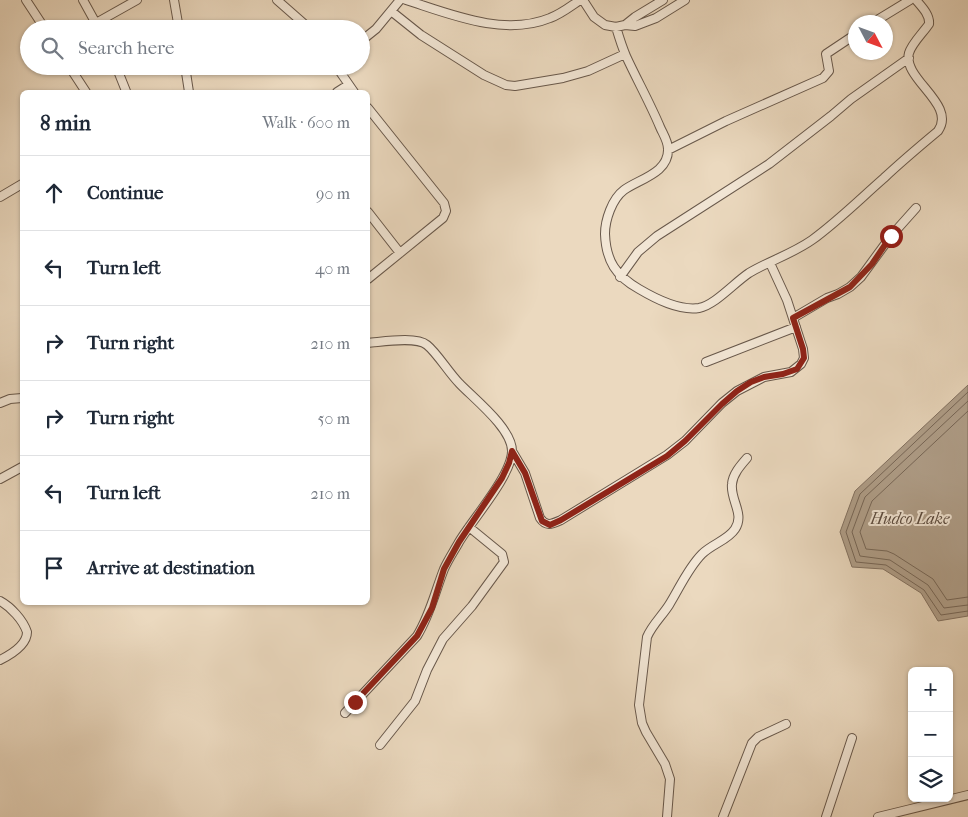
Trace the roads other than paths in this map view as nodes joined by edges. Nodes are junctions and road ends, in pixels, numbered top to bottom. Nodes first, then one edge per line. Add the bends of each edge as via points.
1 (26, 0) edge
2 (83, 0) edge
3 (137, 0) edge
4 (174, 0) edge
5 (277, 0) edge
6 (400, 0) edge
7 (406, 0) edge
8 (582, 0) edge
9 (663, 0) edge
10 (685, 0) edge
11 (910, 0) edge
12 (916, 0) edge
13 (391, 11) junction
14 (885, 15) edge
15 (40, 20) edge
16 (95, 20) edge
17 (107, 20) edge
18 (177, 20) edge
19 (300, 20) edge
20 (625, 25) junction
21 (616, 27) junction
22 (370, 33) edge
23 (848, 39) edge
24 (625, 54) junction
25 (909, 58) junction
26 (75, 75) edge
27 (120, 75) edge
28 (186, 75) edge
29 (342, 75) edge
30 (348, 85) junction
31 (85, 90) edge
32 (126, 90) edge
33 (189, 90) edge
34 (340, 90) edge
35 (352, 90) edge
36 (370, 110) edge
37 (668, 150) junction
38 (20, 185) edge
39 (0, 197) edge
40 (916, 208) dead end
41 (370, 215) edge
42 (400, 253) junction
43 (770, 263) junction
44 (370, 277) edge
45 (620, 277) junction
46 (793, 318) junction
47 (796, 327) junction
48 (370, 343) edge
49 (706, 362) dead end
50 (20, 398) edge
51 (0, 403) edge
52 (512, 451) junction
53 (747, 458) dead end
54 (20, 468) edge
55 (0, 480) edge
56 (469, 527) junction
57 (0, 601) edge
58 (0, 660) edge
59 (345, 713) dead end
60 (786, 724) dead end
61 (852, 738) dead end
62 (380, 745) dead end
63 (968, 795) edge
64 (667, 817) edge
65 (723, 817) edge
66 (826, 817) edge
67 (878, 817) edge

1 - 15 street
2 - 16 street
3 - 17 street
4 - 18 street
5 - 19 street
6 - 13 street
7 - 8 street via 494,24 516,25 550,19
8 - 21 street via 594,17 605,25
9 - 20 street
10 - 20 street via 656,18 635,26
11 - 14 street
12 - 25 street via 925,11 929,24 913,46
13 - 22 street
13 - 24 street via 421,35 484,75 506,85 564,78
20 - 21 street
21 - 24 street
23 - 37 street via 826,54 829,71 823,78
24 - 37 street
25 - 43 street via 914,74 942,111 943,125 823,232
25 - 45 street via 768,164 657,236 638,252
26 - 31 street
27 - 32 street
28 - 33 street
29 - 30 street
30 - 34 street
30 - 35 street
36 - 42 street via 444,203 446,210 444,218
37 - 45 street via 661,167 624,190 611,208 605,232 606,247
38 - 39 street
40 - 46 street via 862,277
41 - 42 street
42 - 44 street
43 - 45 street via 750,273 710,304 691,308 664,302
43 - 46 street
46 - 47 street
47 - 49 street
47 - 52 street via 804,358 797,369 751,382 722,404 667,456 556,523 545,524 540,518 525,473
48 - 52 street via 419,341 427,345 448,372 490,412 510,442
50 - 51 street
52 - 56 street via 502,478
53 - 64 street via 732,484 740,516 735,529 702,554 647,637 639,705 646,732 670,778
54 - 55 street
56 - 59 street via 444,569 432,608 417,636
56 - 62 street via 502,554 504,562 443,639 415,701
57 - 58 street via 28,632 25,641
60 - 65 street via 758,737 752,744
61 - 66 street
63 - 67 street

